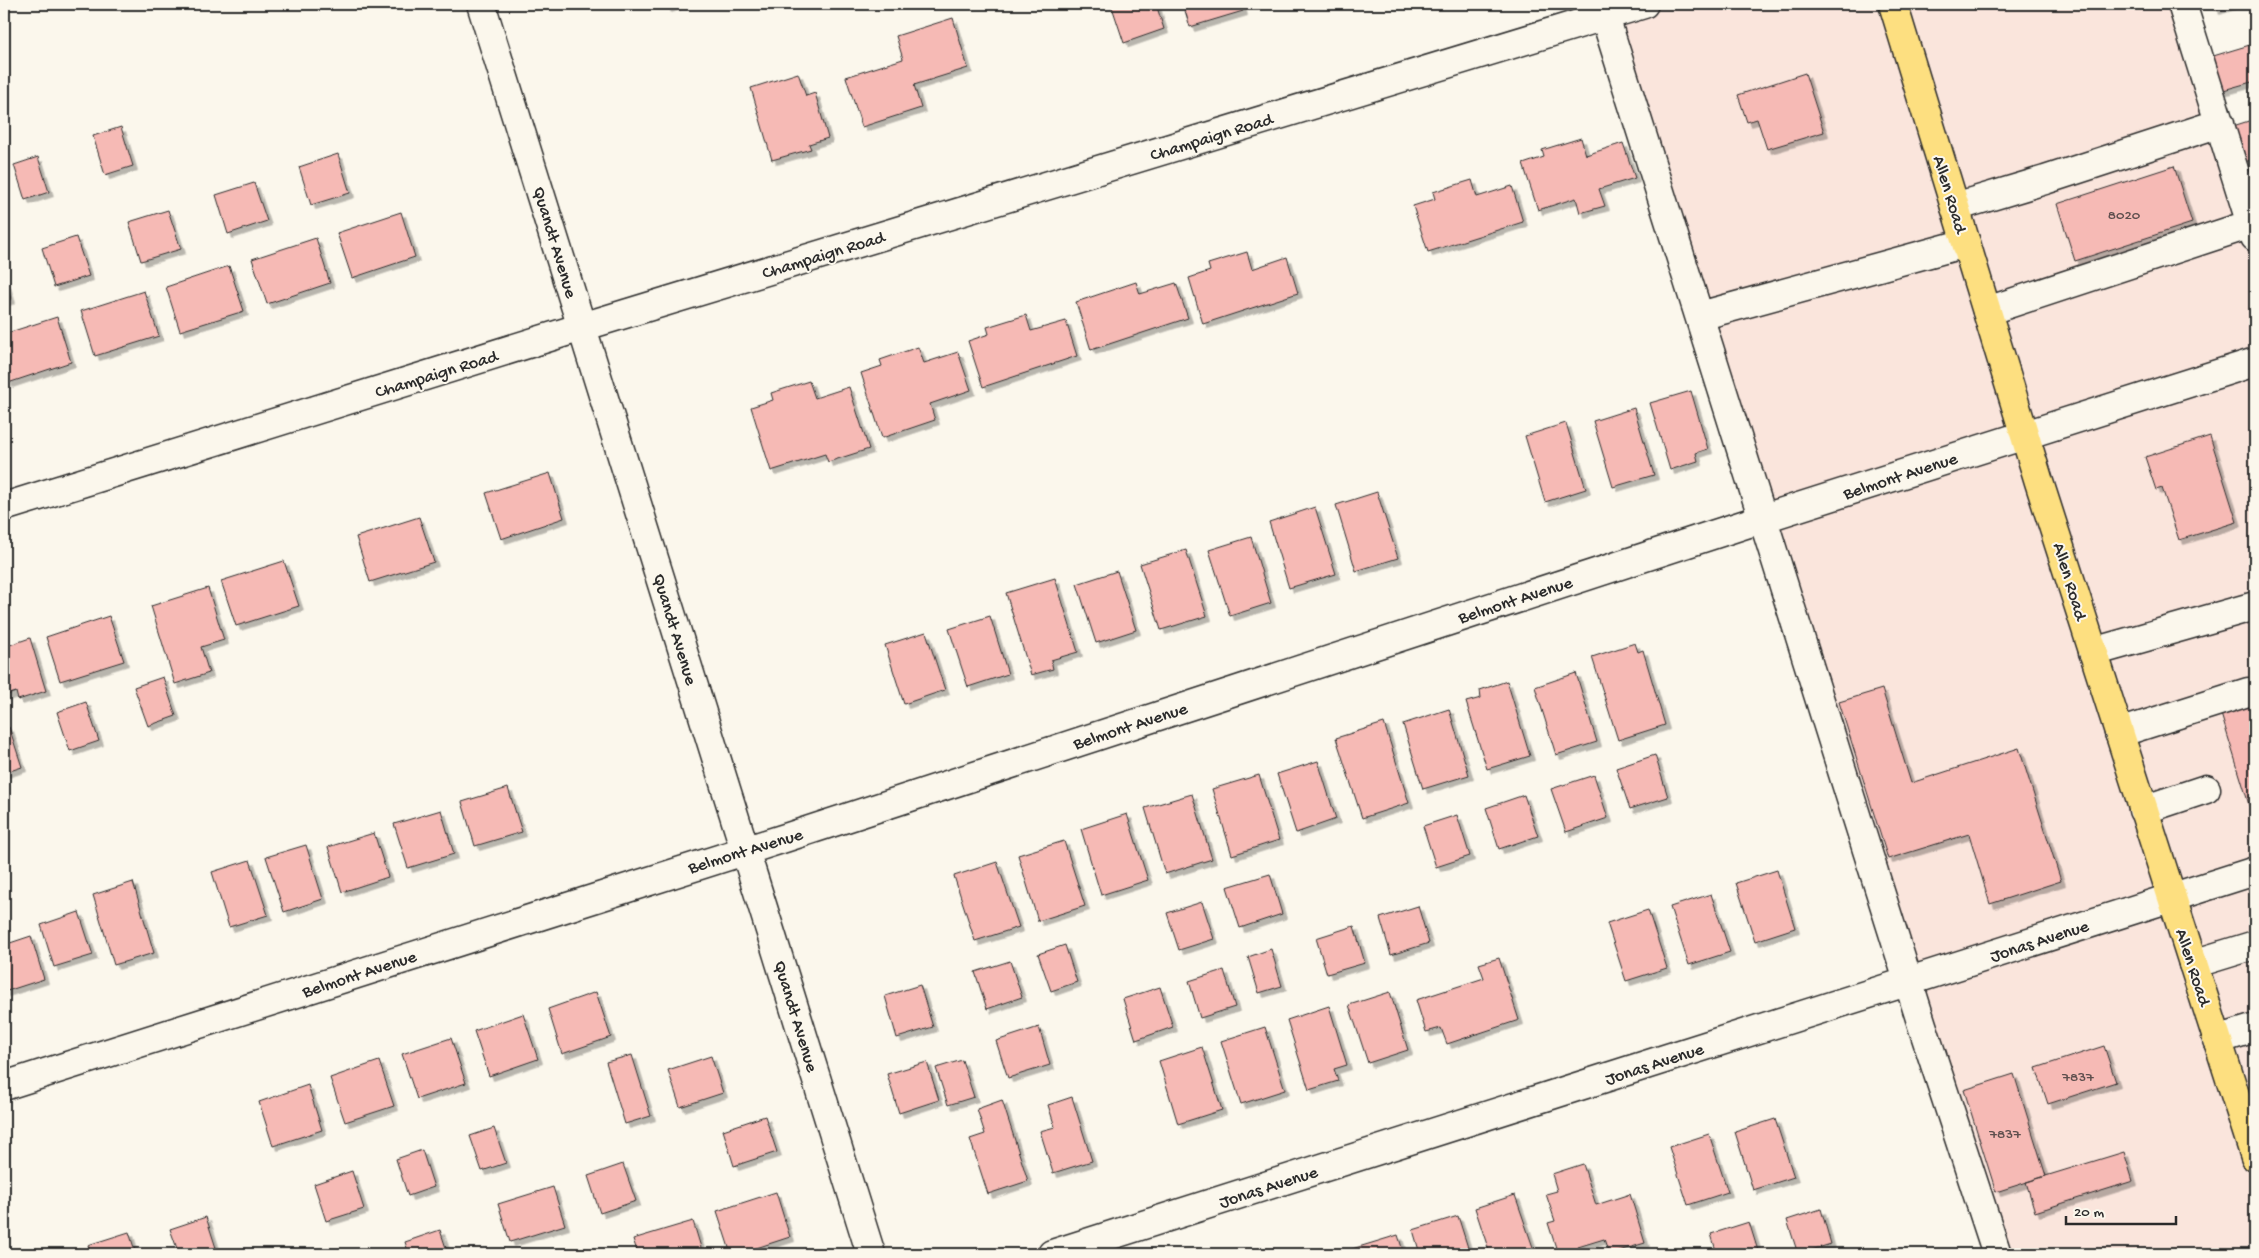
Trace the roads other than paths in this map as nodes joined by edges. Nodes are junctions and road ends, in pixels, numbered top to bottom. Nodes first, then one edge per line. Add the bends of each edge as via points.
1 (481, 4) edge
2 (1644, 4) edge
3 (1893, 4) edge
4 (2182, 4) edge
5 (1603, 10) edge
6 (2220, 123) junction
7 (1955, 206) junction
8 (2253, 230) edge
9 (1966, 244) junction
10 (1988, 311) junction
11 (1700, 316) junction
12 (582, 327) junction
13 (2255, 362) edge
14 (2024, 434) junction
15 (4, 507) edge
16 (1764, 518) junction
17 (2255, 606) edge
18 (2093, 652) junction
19 (2248, 692) dead end
20 (2119, 733) junction
21 (2206, 790) dead end
22 (2143, 810) junction
23 (744, 850) junction
24 (2255, 871) edge
25 (2173, 899) junction
26 (2255, 945) edge
27 (2193, 964) junction
28 (1909, 982) junction
29 (2255, 1028) edge
30 (2217, 1040) junction
31 (4, 1086) edge
32 (2255, 1156) edge
33 (871, 1254) edge
34 (1052, 1254) edge
35 (1997, 1254) edge

1 - 12 street, Quandt Avenue
2 - 5 street, Champaign Road
3 - 7 main road, Allen Road
4 - 6 street
5 - 11 street
5 - 12 street, Champaign Road
6 - 7 street
6 - 8 street
7 - 9 main road, Allen Road
8 - 10 street
9 - 10 main road, Allen Road
9 - 11 street
10 - 14 main road, Allen Road
11 - 16 street
12 - 15 street, Champaign Road
12 - 23 street, Quandt Avenue
13 - 14 street, Belmont Avenue
14 - 16 street, Belmont Avenue
14 - 18 main road, Allen Road
16 - 23 street, Belmont Avenue
16 - 28 street
17 - 18 street
18 - 20 main road, Allen Road
19 - 20 street
20 - 22 main road, Allen Road
21 - 22 street
22 - 25 main road, Allen Road
23 - 31 street, Belmont Avenue
23 - 33 street, Quandt Avenue
24 - 25 street, Jonas Avenue
25 - 27 main road, Allen Road
25 - 28 street, Jonas Avenue
26 - 27 street
27 - 30 main road, Allen Road
28 - 34 street, Jonas Avenue
28 - 35 street
29 - 30 street
30 - 32 main road, Allen Road

